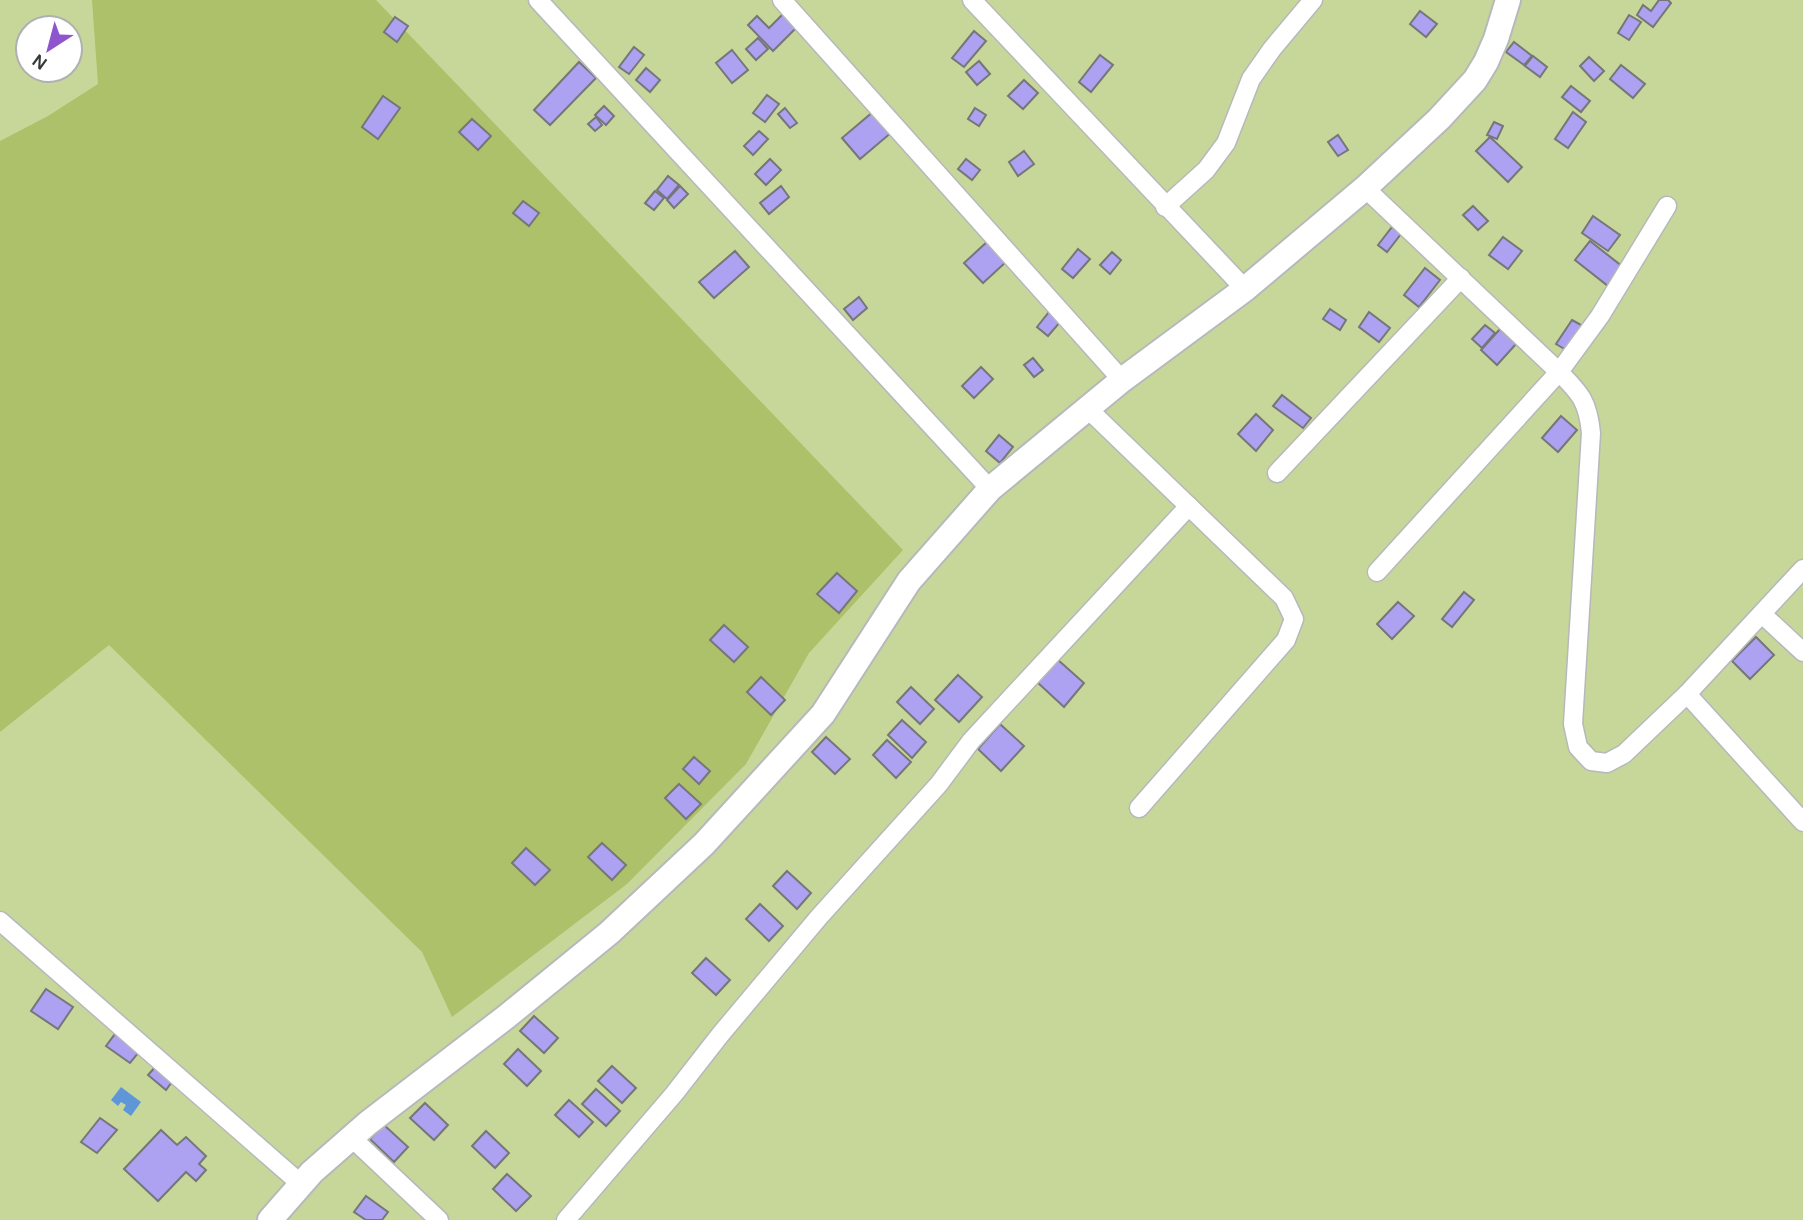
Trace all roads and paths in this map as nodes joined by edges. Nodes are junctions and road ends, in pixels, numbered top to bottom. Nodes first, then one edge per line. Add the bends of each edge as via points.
1 (538, 0) edge
2 (782, 0) edge
3 (972, 0) edge
4 (1312, 0) edge
5 (1507, 0) edge
6 (1365, 188) junction
7 (1667, 206) dead end
8 (1165, 207) junction
9 (1461, 278) junction
10 (1245, 289) junction
11 (1559, 372) junction
12 (1122, 380) junction
13 (1088, 409) junction
14 (1277, 472) dead end
15 (990, 489) junction
16 (1189, 506) junction
17 (1803, 569) edge
18 (1377, 572) dead end
19 (1762, 614) junction
20 (1803, 652) edge
21 (1687, 694) junction
22 (1139, 808) dead end
23 (1803, 822) edge
24 (0, 921) edge
25 (352, 1138) junction
26 (302, 1184) junction
27 (270, 1220) edge
28 (439, 1220) edge
29 (566, 1220) edge

1 - 15 street
2 - 12 street
3 - 8 street
4 - 8 street via 1251,79 1226,142 1206,170
5 - 6 street via 1496,39 1475,79 1439,120
6 - 9 street
6 - 10 street
7 - 11 street via 1600,317
8 - 10 street
9 - 11 street
9 - 14 street
10 - 12 street
11 - 18 street
11 - 21 street via 1589,410 1591,433 1573,724 1578,747 1591,761 1607,762 1623,754
12 - 13 street
13 - 15 street
13 - 16 street
15 - 25 street via 909,581 823,713 704,844 609,933
16 - 22 street via 1284,598 1294,619 1286,640
16 - 29 street via 971,741
17 - 19 street
19 - 20 street
19 - 21 street
21 - 23 street
24 - 26 street
25 - 26 street
25 - 28 street
26 - 27 street

